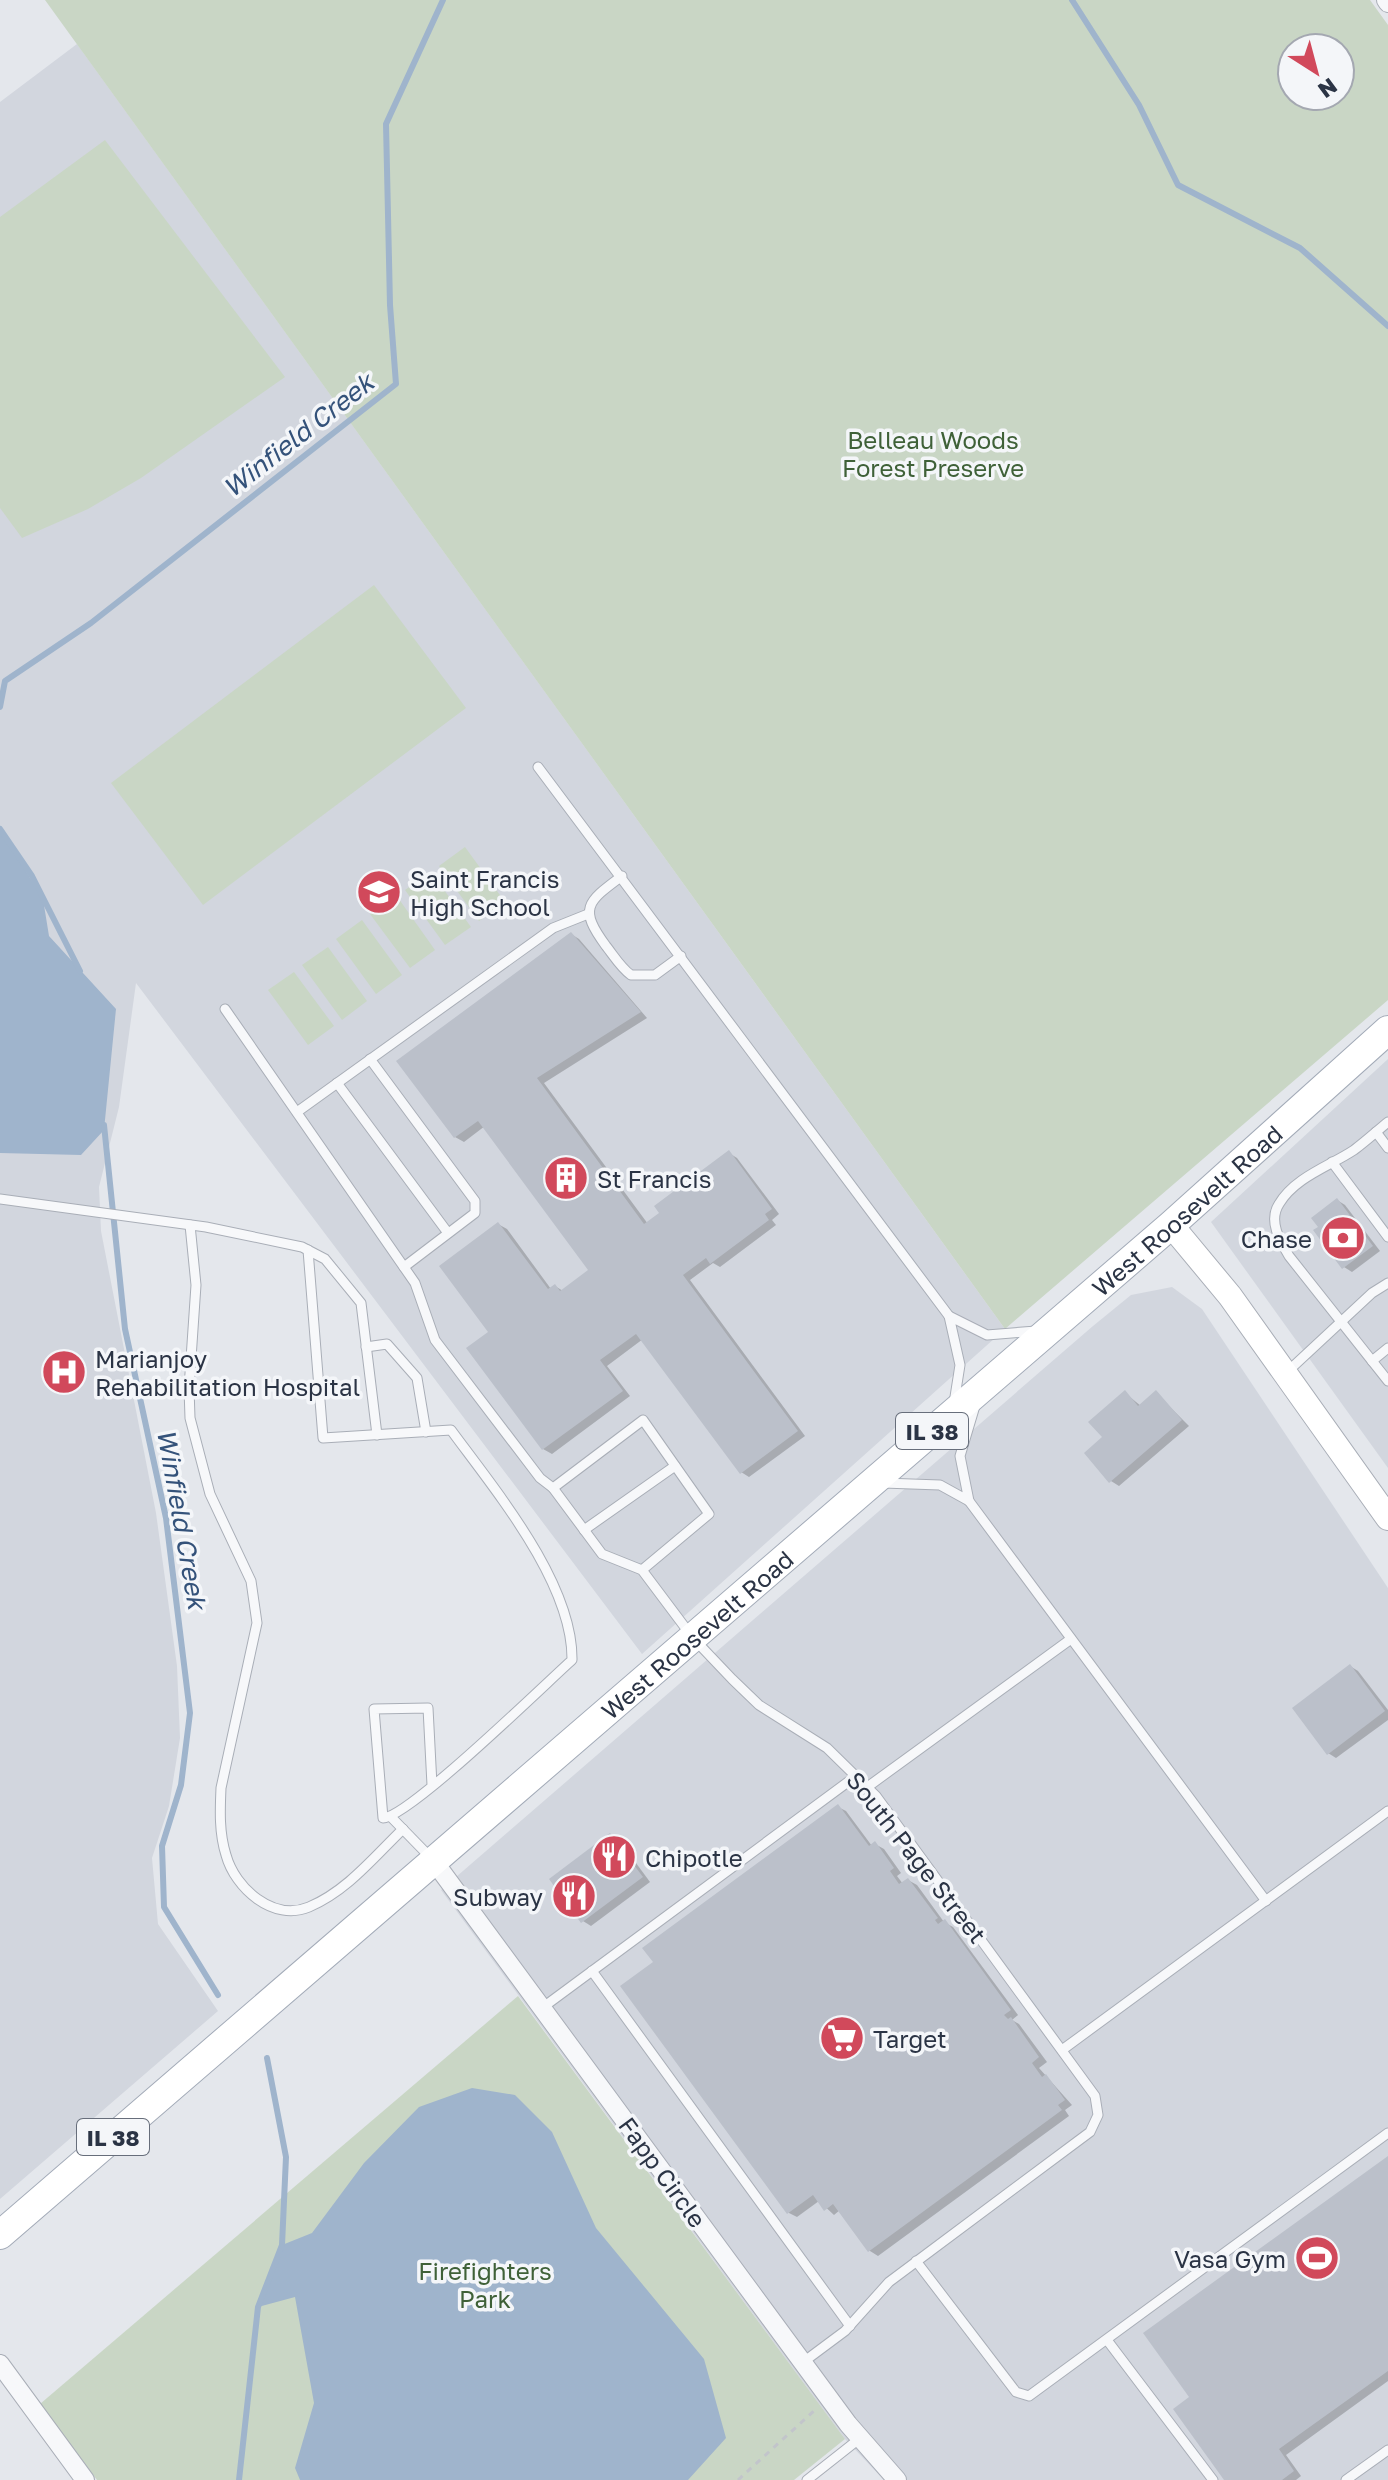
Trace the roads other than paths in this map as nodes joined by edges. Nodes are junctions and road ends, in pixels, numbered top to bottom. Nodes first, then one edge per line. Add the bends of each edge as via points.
1 (538, 767) dead end
2 (622, 876) junction
3 (588, 914) junction
4 (681, 956) junction
5 (225, 1009) dead end
6 (1388, 1030) edge
7 (370, 1059) junction
8 (337, 1083) junction
9 (297, 1112) junction
10 (1388, 1122) edge
11 (1376, 1132) junction
12 (1388, 1148) edge
13 (1332, 1162) junction
14 (0, 1199) edge
15 (190, 1225) junction
16 (1171, 1225) junction
17 (448, 1233) junction
18 (1388, 1237) edge
19 (308, 1250) junction
20 (404, 1267) junction
21 (1388, 1283) edge
22 (949, 1316) junction
23 (1342, 1321) junction
24 (1047, 1330) junction
25 (366, 1347) junction
26 (1388, 1348) edge
27 (1372, 1361) junction
28 (1286, 1373) junction
29 (1388, 1381) edge
30 (980, 1389) junction
31 (952, 1413) junction
32 (426, 1432) junction
33 (377, 1435) junction
34 (675, 1466) junction
35 (871, 1483) junction
36 (553, 1488) junction
37 (969, 1501) junction
38 (1388, 1518) edge
39 (584, 1530) junction
40 (642, 1570) junction
41 (693, 1638) junction
42 (1071, 1639) junction
43 (856, 1776) junction
44 (432, 1785) junction
45 (866, 1788) junction
46 (1388, 1811) edge
47 (392, 1818) junction
48 (403, 1829) junction
49 (433, 1860) junction
50 (1266, 1901) junction
51 (592, 1971) junction
52 (542, 2008) junction
53 (1062, 2050) junction
54 (1388, 2133) edge
55 (0, 2235) edge
56 (916, 2261) junction
57 (850, 2326) junction
58 (1107, 2340) junction
59 (802, 2363) junction
60 (0, 2364) edge
61 (859, 2439) junction
62 (1388, 2450) edge
63 (85, 2480) edge
64 (807, 2480) edge
65 (897, 2480) edge
66 (1213, 2480) edge
67 (1346, 2480) edge

1 - 2 lane
2 - 3 lane via 593,899
2 - 4 lane
3 - 4 lane via 594,930 631,975 655,975
3 - 7 lane via 553,928
4 - 22 lane
5 - 9 lane
6 - 16 main road, West Roosevelt Road / IL 38
7 - 8 lane
7 - 17 lane via 471,1192 475,1213
8 - 9 lane
8 - 17 lane
9 - 20 lane
10 - 11 lane
11 - 12 lane
11 - 13 lane
13 - 18 lane
13 - 23 lane via 1279,1204 1275,1218 1277,1238
14 - 15 lane
15 - 19 lane
15 - 48 lane via 196,1285 190,1418 210,1494 251,1581 257,1623 221,1788 226,1857 240,1882 259,1900 277,1909 301,1909 347,1883
16 - 24 main road, West Roosevelt Road / IL 38
16 - 28 main road
17 - 20 lane
19 - 25 lane via 339,1273 361,1303
19 - 33 lane via 323,1438
20 - 36 lane via 435,1340
21 - 23 lane
22 - 24 lane via 987,1335
22 - 31 lane via 960,1365
23 - 27 lane
23 - 28 lane
24 - 30 main road, West Roosevelt Road / IL 38
25 - 32 lane via 387,1344 417,1378
25 - 33 lane
26 - 27 lane
27 - 29 lane
28 - 38 main road
30 - 31 main road, West Roosevelt Road / IL 38
30 - 37 lane via 960,1456
31 - 35 main road, West Roosevelt Road / IL 38
32 - 33 lane
32 - 44 lane via 451,1430 518,1520 560,1606 572,1648 572,1660
34 - 36 lane via 643,1420
34 - 39 lane
34 - 40 lane via 709,1514
35 - 37 lane via 940,1485
35 - 41 main road, West Roosevelt Road / IL 38
36 - 39 lane
37 - 42 lane
39 - 40 lane via 602,1554
40 - 41 lane, South Page Street
41 - 43 lane, South Page Street via 759,1705 827,1748
41 - 49 main road, West Roosevelt Road / IL 38
42 - 45 lane
42 - 50 lane
43 - 45 lane, South Page Street
43 - 51 lane
44 - 47 lane
44 - 47 lane via 428,1708 374,1709 383,1818
45 - 53 lane, South Page Street
46 - 50 lane
47 - 48 lane
48 - 49 lane
49 - 52 street, Fapp Circle
49 - 55 main road, West Roosevelt Road / IL 38
50 - 53 lane
51 - 52 lane
51 - 57 lane
52 - 59 street, Fapp Circle
53 - 56 lane, South Page Street via 1095,2096 1098,2115 1083,2138
54 - 58 lane
56 - 57 lane
56 - 58 lane via 1019,2395 1033,2394
57 - 59 lane
58 - 66 lane
59 - 61 street, Fapp Circle
60 - 63 street
61 - 64 lane
61 - 65 street, Fapp Circle
62 - 67 lane

